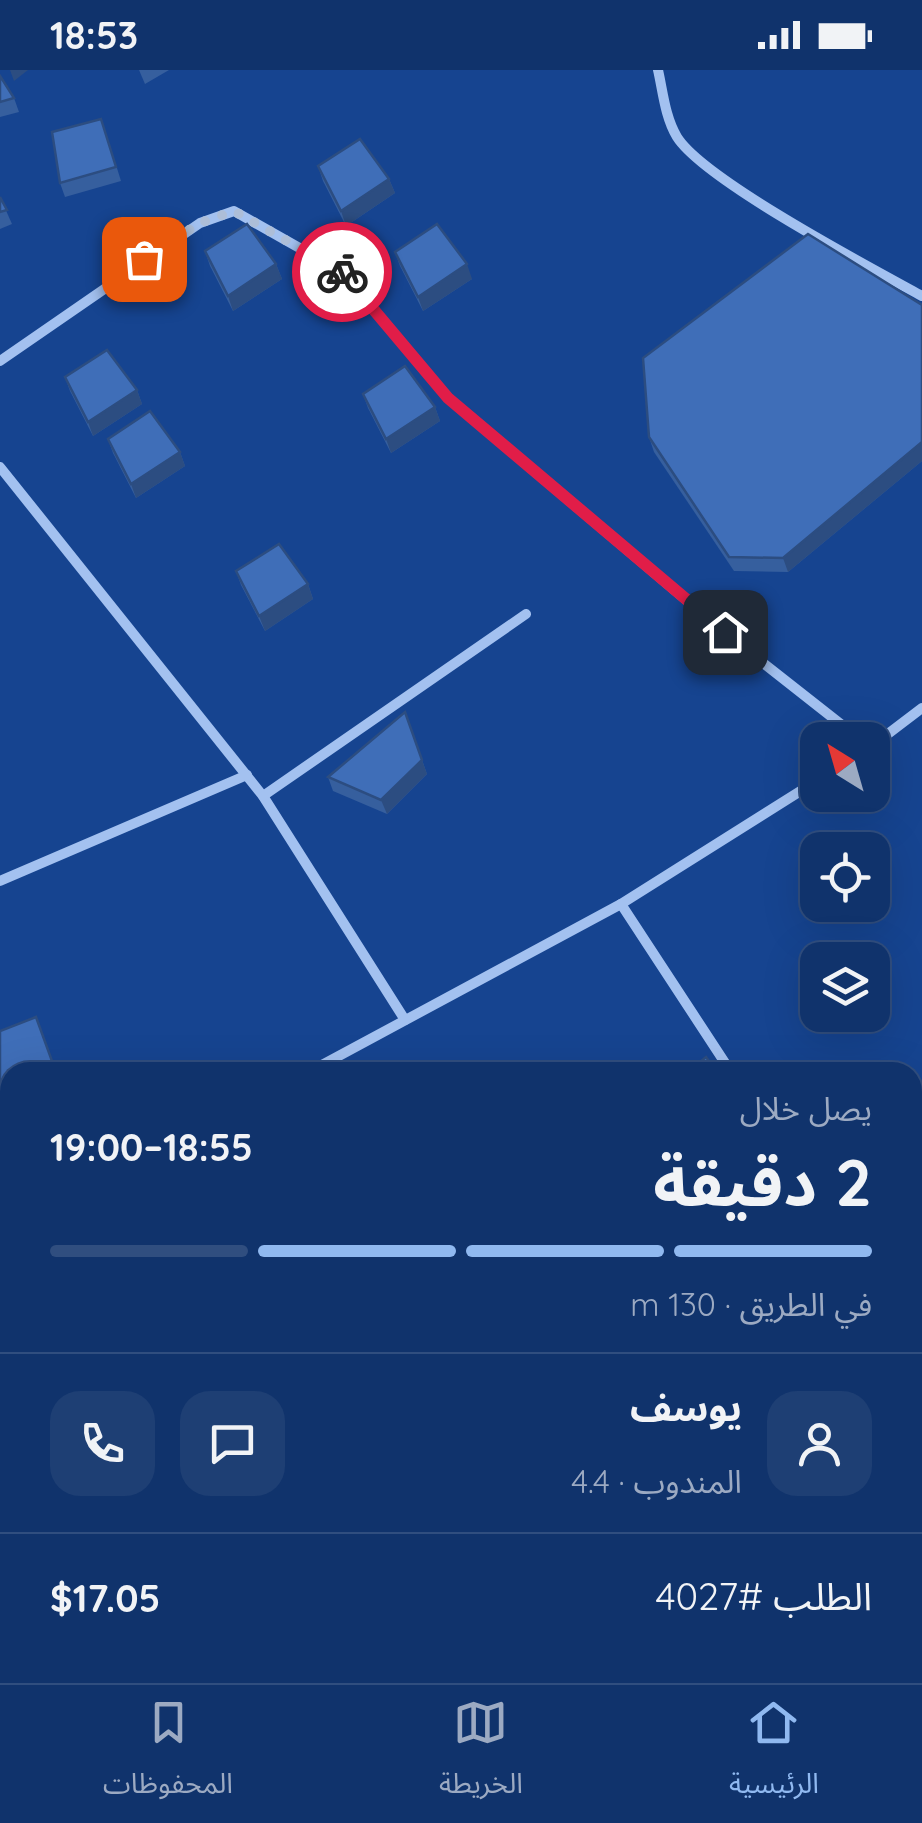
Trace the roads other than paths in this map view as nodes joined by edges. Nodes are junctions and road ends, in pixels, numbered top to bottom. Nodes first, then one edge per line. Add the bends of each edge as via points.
1 (658, 70) edge
2 (922, 296) edge
3 (0, 361) edge
4 (0, 467) edge
5 (526, 614) dead end
6 (922, 708) edge
7 (838, 722) edge
8 (890, 732) edge
9 (247, 775) junction
10 (800, 791) edge
11 (263, 796) junction
12 (0, 881) edge
13 (620, 904) junction
14 (405, 1020) junction
15 (327, 1062) edge
16 (725, 1062) edge

1 - 2 street via 669,119 686,148 781,214
3 - 7 street via 200,223 240,213 342,272 448,398
4 - 9 street
5 - 11 street
6 - 8 street
9 - 11 street
9 - 12 street
10 - 13 street
11 - 14 street
13 - 14 street
13 - 16 street
14 - 15 street

